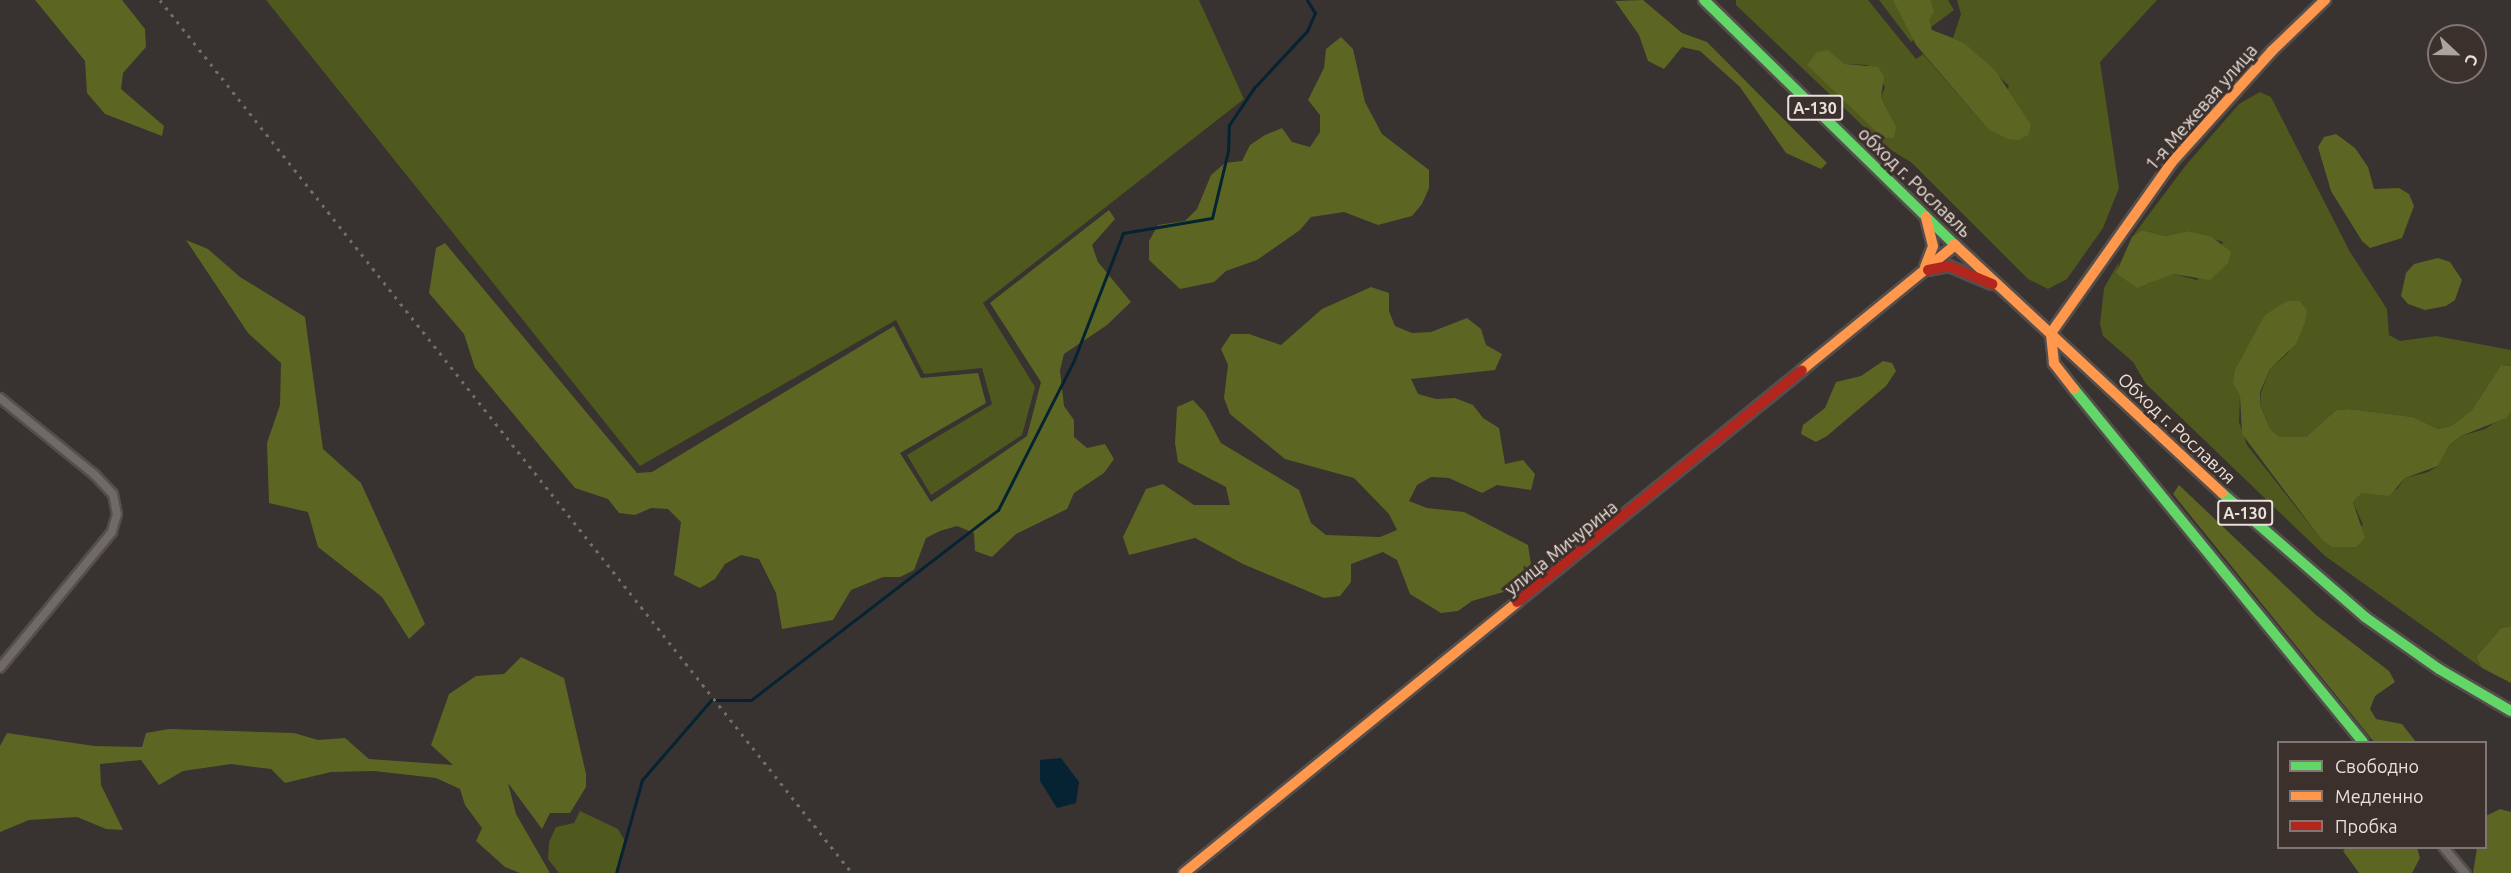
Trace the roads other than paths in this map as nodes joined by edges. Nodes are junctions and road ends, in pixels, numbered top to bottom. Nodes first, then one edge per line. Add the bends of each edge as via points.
1 (1704, 0) edge
2 (2325, 0) edge
3 (1926, 217) junction
4 (1955, 245) junction
5 (1922, 273) junction
6 (2000, 288) junction
7 (2050, 333) junction
8 (0, 398) edge
9 (0, 668) edge
10 (2511, 711) edge
11 (2362, 741) edge
12 (2445, 849) edge
13 (1184, 873) edge
14 (2465, 873) edge

1 - 3 main road, обход г. Рославль / А-130
2 - 7 main road, 1-я Межевая улица via 2272,51 2172,162
3 - 4 main road, обход г. Рославль / А-130
3 - 5 main road via 1933,246
4 - 5 main road, улица Мичурина
4 - 6 main road, обход г. Рославль / А-130
5 - 6 main road via 1948,266
5 - 13 main road, улица Мичурина
6 - 7 main road, Обход г. Рославля / А-130
7 - 10 main road, Обход г. Рославля / А-130 via 2231,501 2365,617 2439,669
7 - 11 main road via 2054,363
8 - 9 street via 95,476 113,494 117,514 112,532
12 - 14 street

